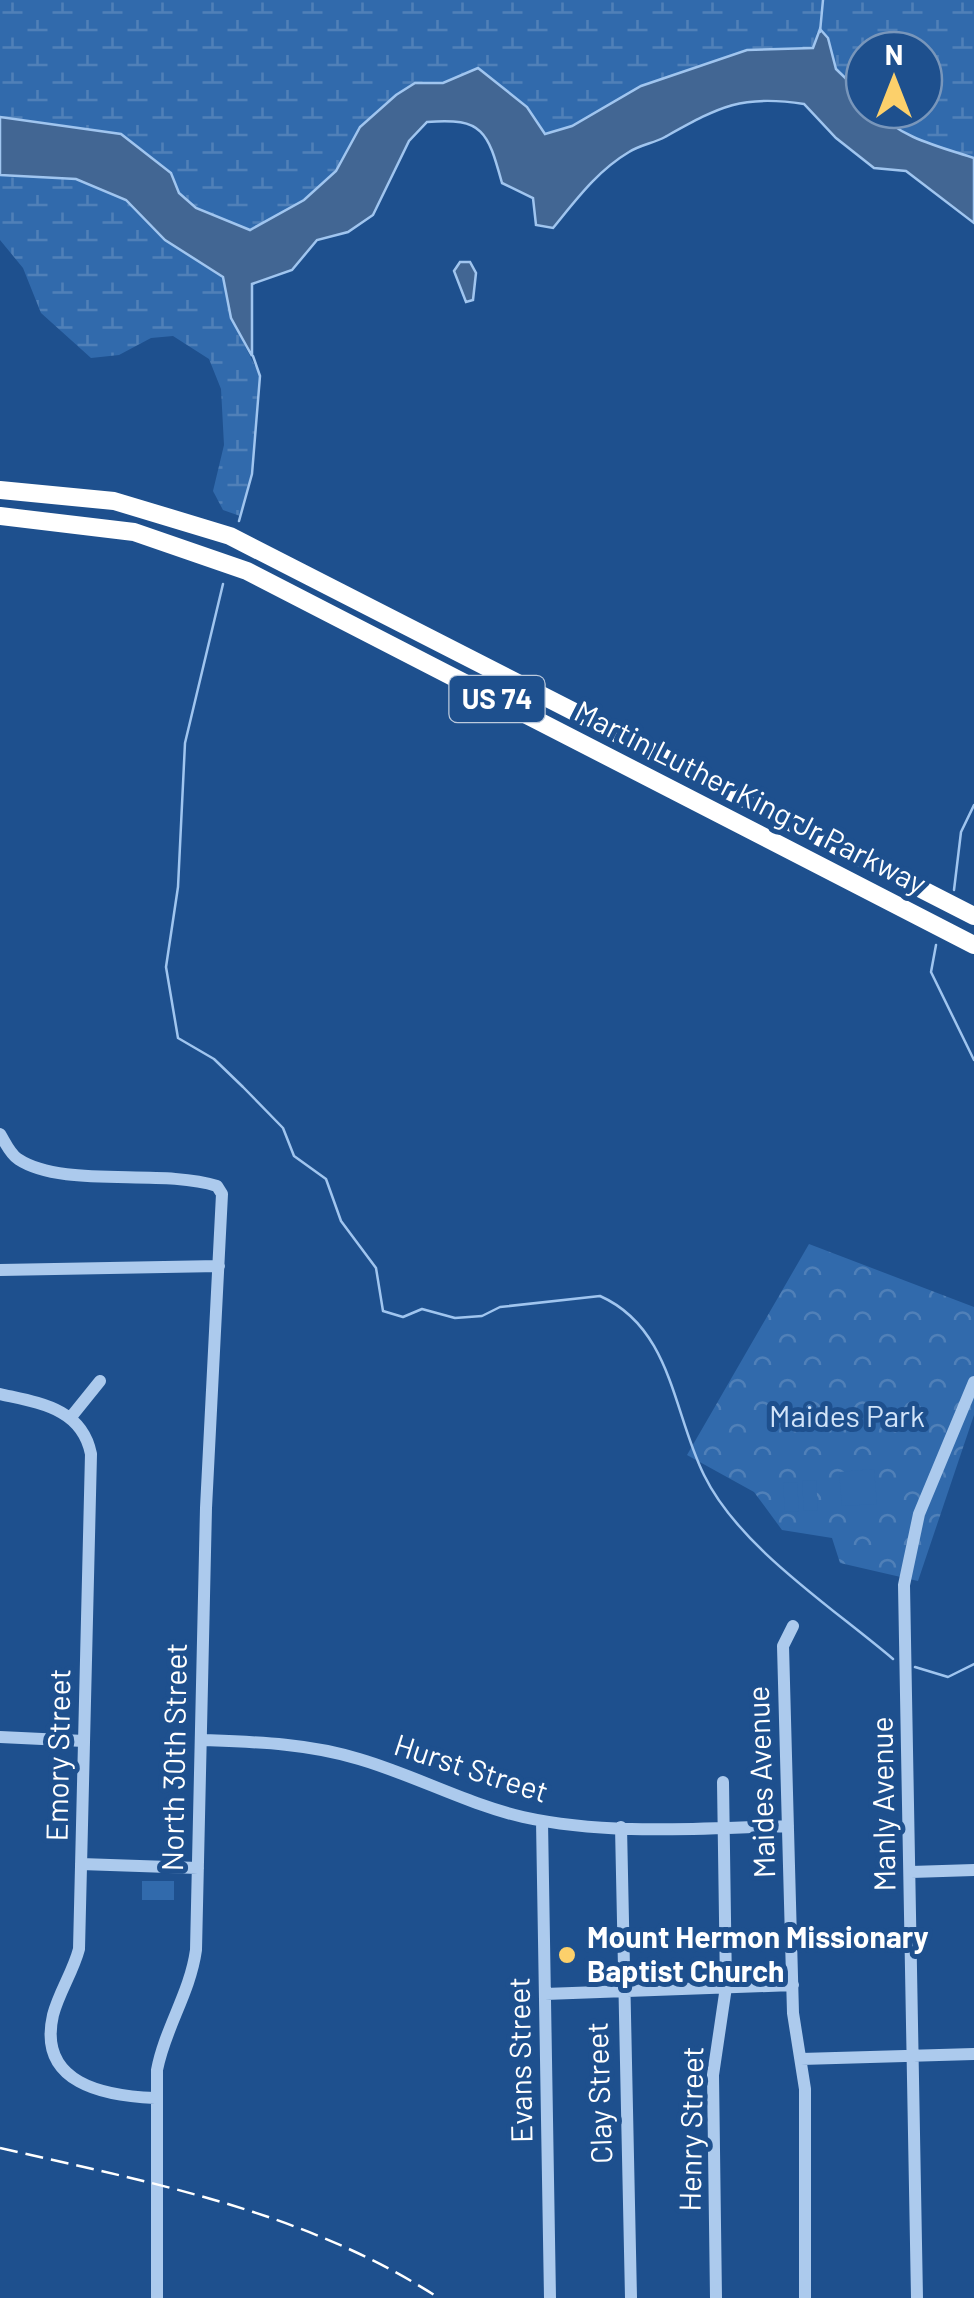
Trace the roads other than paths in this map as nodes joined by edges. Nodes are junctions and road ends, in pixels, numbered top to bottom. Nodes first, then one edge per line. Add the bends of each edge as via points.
1 (0, 490) edge
2 (0, 516) edge
3 (974, 916) edge
4 (974, 945) edge
5 (0, 1134) edge
6 (218, 1266) junction
7 (0, 1270) edge
8 (100, 1381) dead end
9 (974, 1382) edge
10 (0, 1394) edge
11 (70, 1417) junction
12 (793, 1626) dead end
13 (0, 1738) edge
14 (84, 1740) junction
15 (201, 1740) junction
16 (723, 1782) dead end
17 (542, 1821) junction
18 (788, 1826) junction
19 (621, 1827) junction
20 (723, 1827) junction
21 (81, 1864) junction
22 (198, 1868) junction
23 (974, 1870) edge
24 (910, 1872) junction
25 (793, 1985) junction
26 (726, 1987) junction
27 (622, 1991) junction
28 (545, 1994) junction
29 (915, 2054) junction
30 (974, 2054) edge
31 (801, 2059) junction
32 (155, 2098) junction
33 (157, 2298) edge
34 (550, 2298) edge
35 (631, 2298) edge
36 (716, 2298) edge
37 (805, 2298) edge
38 (916, 2298) edge

1 - 3 highway, Martin Luther King Jr Parkway / US 74 via 114,501 230,536
2 - 4 highway, Martin Luther King Jr Parkway / US 74 via 134,532 247,571
5 - 6 street, North 30th Street via 14,1158 45,1171 193,1178 217,1186
6 - 7 street
6 - 15 street, North 30th Street
8 - 11 street
9 - 24 street, Manly Avenue via 918,1514 907,1561
10 - 11 street
11 - 14 street, Emory Street via 84,1432 92,1463
12 - 18 street, Maides Avenue via 783,1646
13 - 14 street
14 - 21 street, Emory Street
15 - 17 street, Hurst Street via 328,1750
15 - 22 street, North 30th Street
16 - 20 street, Henry Street
17 - 19 street, Hurst Street
17 - 28 street, Evans Street
18 - 20 street, Hurst Street
18 - 25 street, Maides Avenue
19 - 20 street, Hurst Street
19 - 27 street, Clay Street
20 - 26 street, Henry Street
21 - 22 street
21 - 32 street, Emory Street via 79,1949 53,2015 55,2054 67,2072 95,2091
22 - 32 street, North 30th Street via 194,1961 160,2052
23 - 24 street
24 - 29 street, Manly Avenue
25 - 26 street
25 - 31 street, Maides Avenue
26 - 27 street
26 - 36 street, Henry Street via 713,2075
27 - 28 street
27 - 35 street, Clay Street
28 - 34 street, Evans Street
29 - 30 street
29 - 31 street
29 - 38 street, Manly Avenue
31 - 37 street, Maides Avenue
32 - 33 street, North 30th Street

